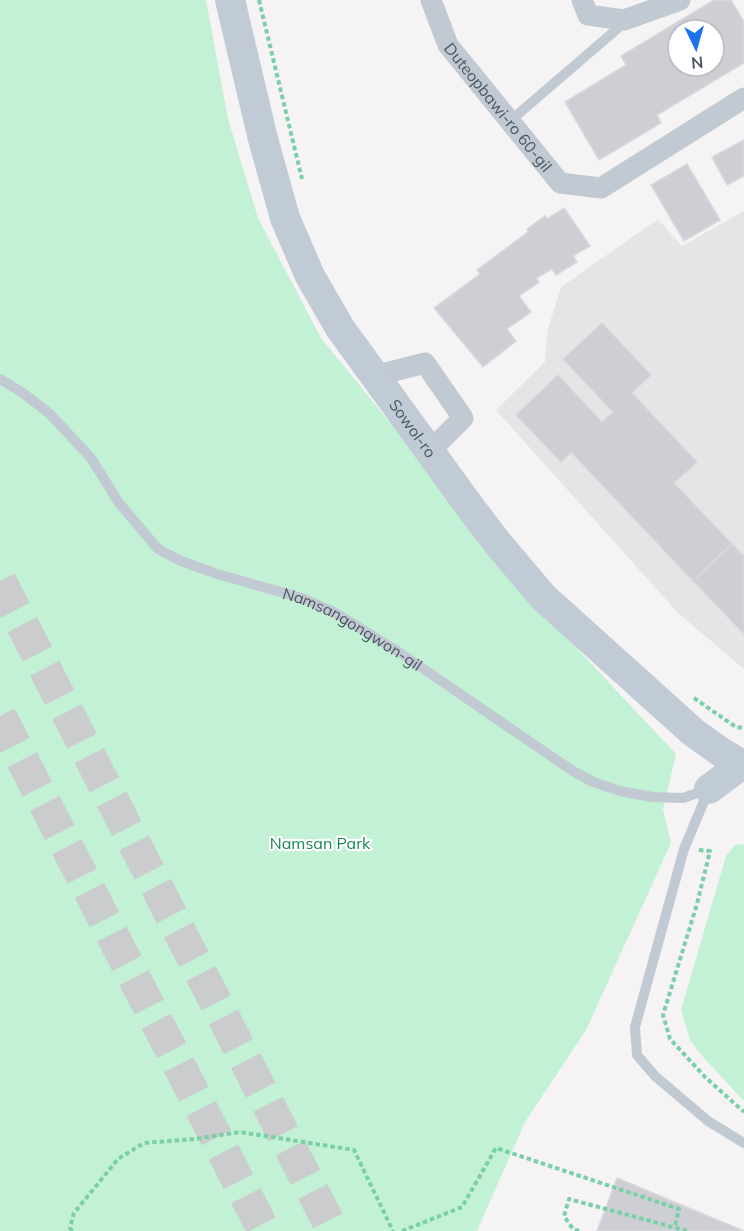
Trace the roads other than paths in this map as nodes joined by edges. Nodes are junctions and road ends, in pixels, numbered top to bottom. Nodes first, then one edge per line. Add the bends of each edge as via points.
1 (230, 0) edge
2 (237, 0) edge
3 (430, 0) edge
4 (582, 0) edge
5 (680, 0) edge
6 (624, 20) junction
7 (744, 98) edge
8 (510, 121) junction
9 (382, 374) junction
10 (0, 379) edge
11 (435, 447) junction
12 (743, 766) edge
13 (709, 789) junction
14 (744, 1143) edge

1 - 12 main road, Sowol-ro via 285,218 310,276 340,328 473,511 543,597 694,733
2 - 9 main road, Sowol-ro via 291,218 315,273 344,324
3 - 8 street, Duteopbawi-ro 60-gil via 448,45
4 - 6 street via 588,15
5 - 6 street
6 - 8 lane
7 - 8 street, Duteopbawi-ro 60-gil via 601,188 560,183
9 - 11 main road, Sowol-ro
9 - 11 street via 425,363 463,418
10 - 13 lane, Namsangongwon-gil via 50,414 91,458 119,503 158,549 190,565 302,598 334,612 593,782 652,797 683,798
11 - 12 main road, Sowol-ro via 546,590
12 - 13 main road, Namsangongwon-gil
13 - 14 lane via 684,849 635,1027 638,1055 655,1076 708,1121

